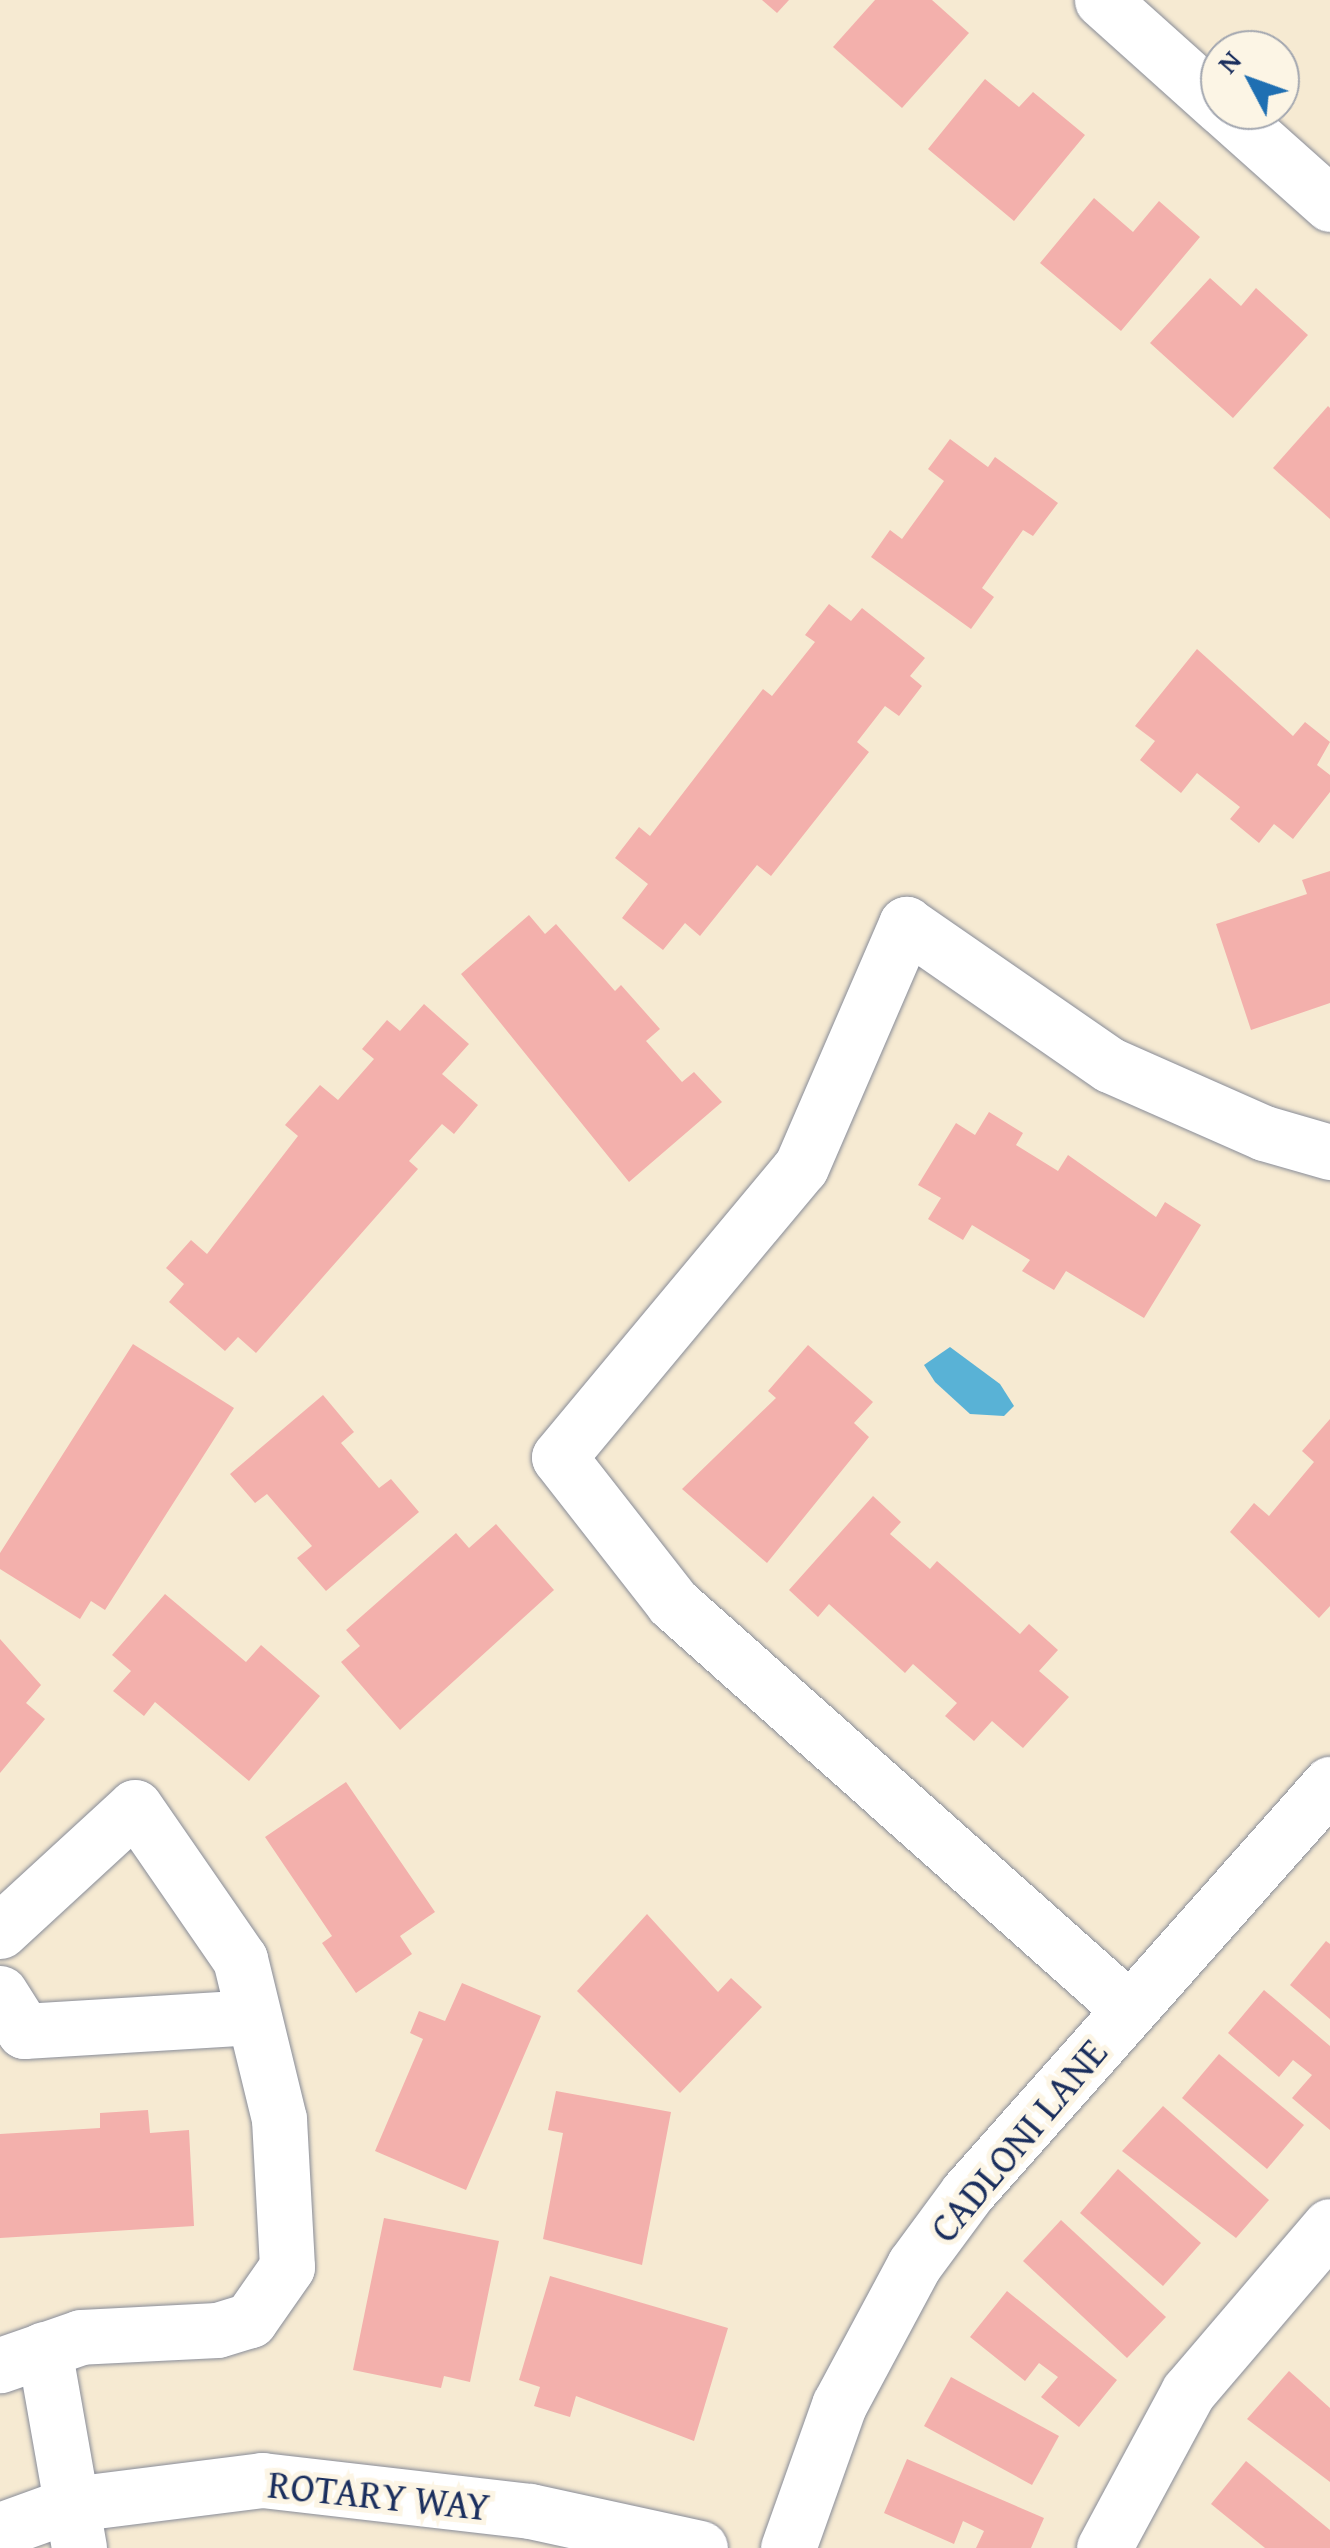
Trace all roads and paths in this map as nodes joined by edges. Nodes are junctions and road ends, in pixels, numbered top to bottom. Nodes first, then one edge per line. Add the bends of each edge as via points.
1 (1102, 0) edge
2 (1200, 88) edge
3 (1247, 130) edge
4 (1330, 204) edge
5 (1330, 1152) edge
6 (1330, 1784) edge
7 (0, 1930) edge
8 (0, 1993) edge
9 (1129, 2009) junction
10 (254, 2017) junction
11 (1330, 2226) edge
12 (22, 2357) edge
13 (76, 2526) edge
14 (0, 2530) edge
15 (700, 2548) edge
16 (788, 2548) edge
17 (1104, 2548) edge

1 - 2 street
3 - 4 street
5 - 9 street via 1264,1133 1110,1065 906,924 802,1167 560,1456 673,1603
6 - 9 street, CADLONI LANE
7 - 10 street via 135,1807 240,1959
8 - 10 street via 24,2030
9 - 16 street, CADLONI LANE via 914,2265 839,2405
10 - 12 street via 279,2120 287,2267 250,2320
11 - 17 street via 1188,2392
12 - 13 street
13 - 14 street, ROTARY WAY
13 - 15 street, ROTARY WAY via 262,2480 530,2511

